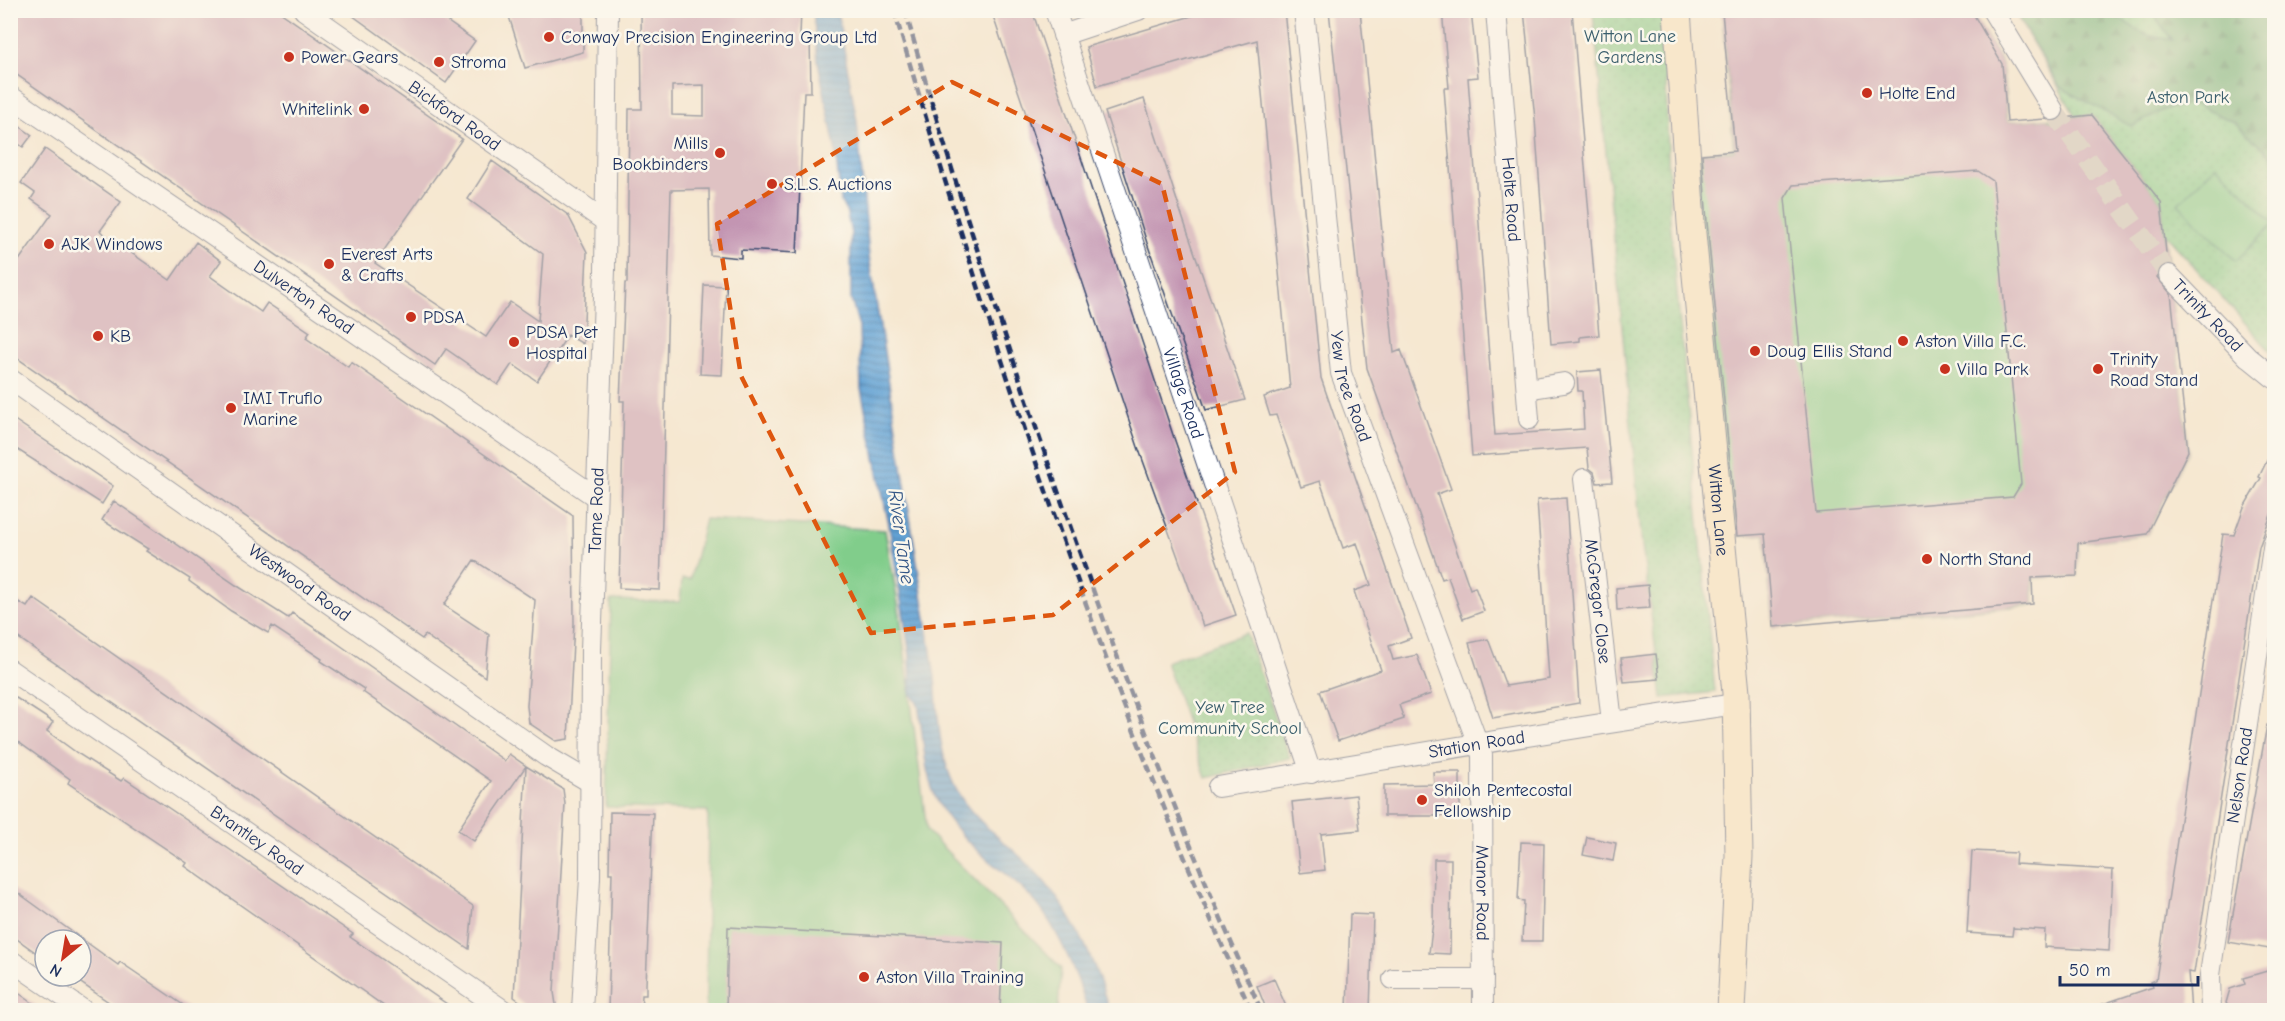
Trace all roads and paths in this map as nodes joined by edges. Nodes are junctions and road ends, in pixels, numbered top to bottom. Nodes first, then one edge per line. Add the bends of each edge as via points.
1 (304, 10) edge
2 (608, 10) edge
3 (1055, 10) edge
4 (1138, 10) edge
5 (1304, 10) edge
6 (1496, 10) edge
7 (1677, 10) edge
8 (1992, 10) edge
9 (1063, 35) junction
10 (10, 96) edge
11 (2053, 110) tunnel mouth
12 (605, 221) junction
13 (2169, 275) tunnel mouth
14 (2274, 378) edge
15 (10, 379) edge
16 (1564, 383) dead end
17 (1527, 389) junction
18 (1529, 418) dead end
19 (1584, 479) dead end
20 (596, 497) junction
21 (2274, 541) edge
22 (10, 670) edge
23 (1736, 704) junction
24 (1612, 722) junction
25 (1479, 742) junction
26 (1311, 773) junction
27 (590, 782) junction
28 (1218, 788) dead end
29 (10, 960) edge
30 (1393, 979) dead end
31 (1483, 979) junction
32 (83, 1011) edge
33 (503, 1011) edge
34 (582, 1011) edge
35 (1483, 1011) edge
36 (1731, 1011) edge
37 (2211, 1011) edge

1 - 12 street, Bickford Road
2 - 12 street, Tame Road
3 - 9 street, Village Road
4 - 9 street
5 - 25 street, Yew Tree Road via 1341,373
6 - 17 street, Holte Road
7 - 23 main road, Witton Lane via 1691,223
8 - 11 street
9 - 26 street, Village Road
10 - 20 street, Dulverton Road
12 - 20 street, Tame Road
13 - 14 street, Trinity Road via 2248,357
15 - 27 street, Westwood Road via 518,736
16 - 17 street
17 - 18 street, Holte Road
19 - 24 street, McGregor Close
20 - 27 street, Tame Road
21 - 37 street, Nelson Road via 2210,975
22 - 33 street, Brantley Road
23 - 24 street, Station Road
23 - 36 main road, Witton Lane via 1739,856
24 - 25 street, Station Road
25 - 26 street, Station Road
25 - 31 street, Manor Road
26 - 28 street, Station Road
27 - 34 street, Tame Road via 590,878
29 - 32 street
30 - 31 street
31 - 35 street, Manor Road

